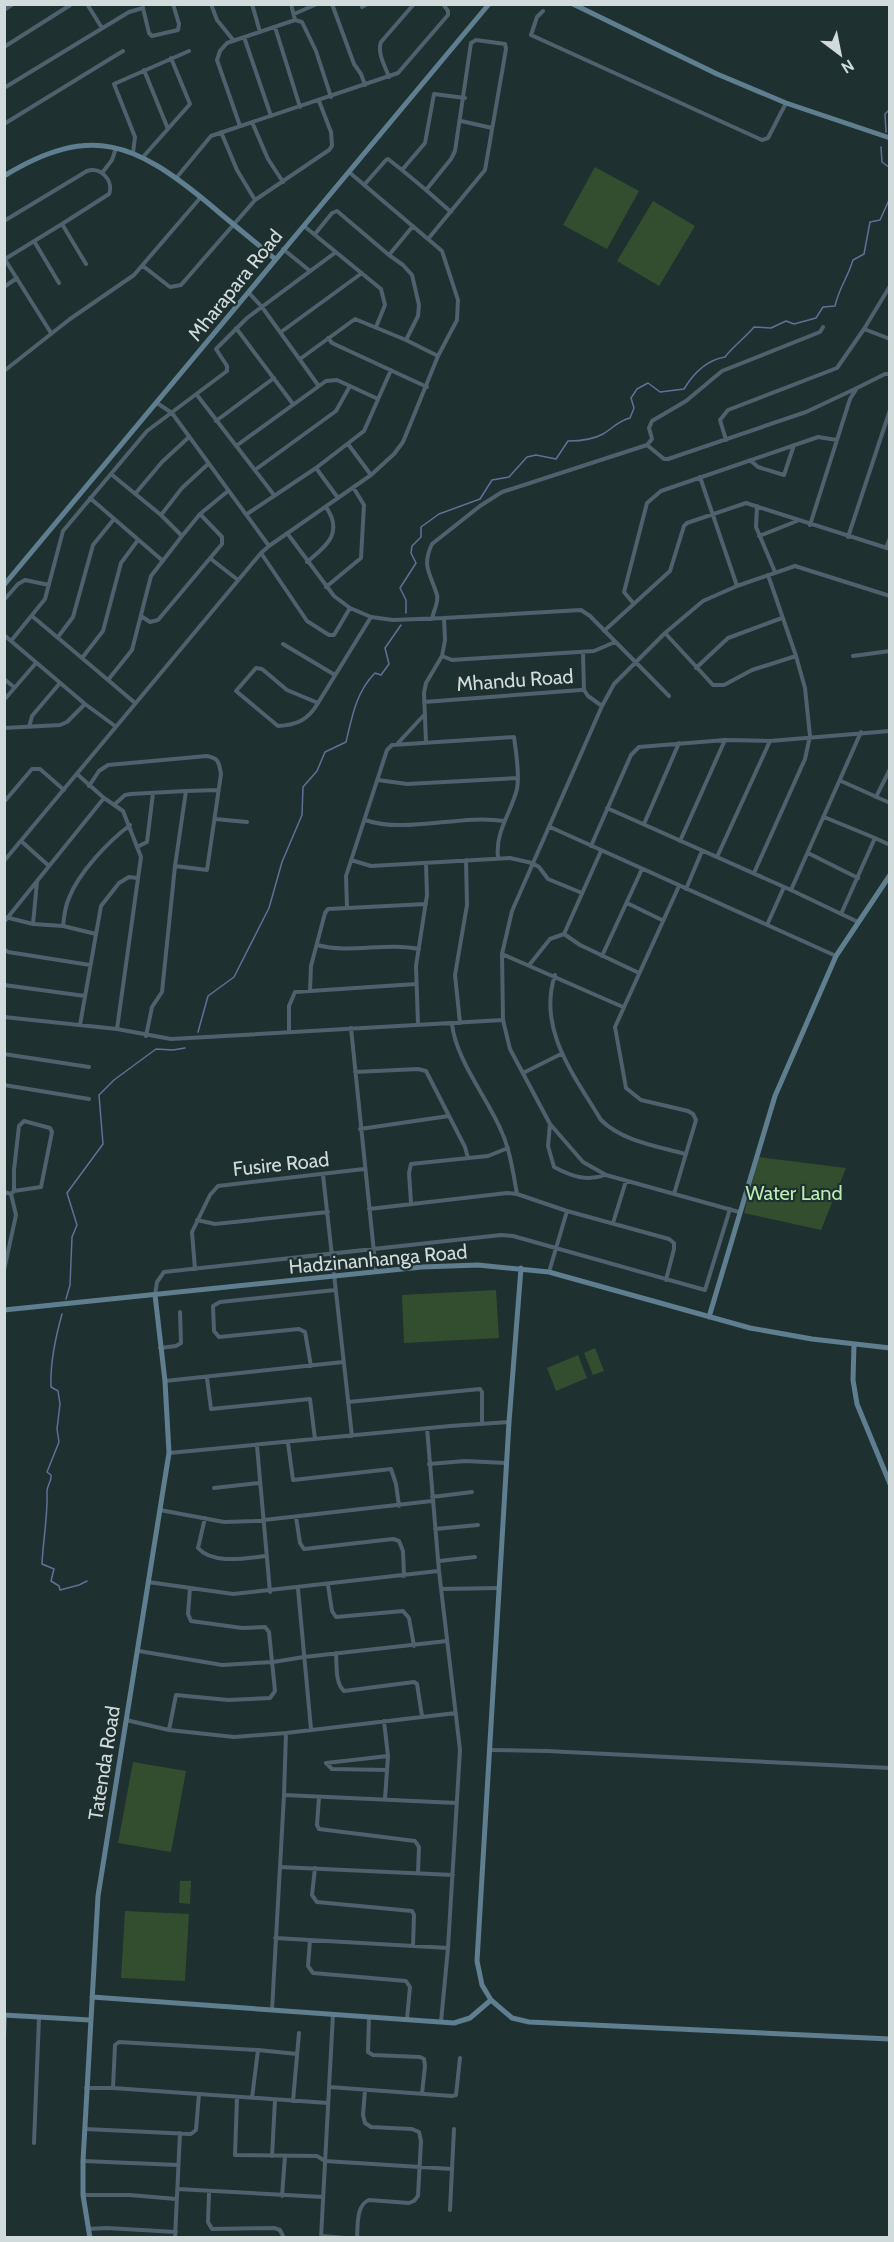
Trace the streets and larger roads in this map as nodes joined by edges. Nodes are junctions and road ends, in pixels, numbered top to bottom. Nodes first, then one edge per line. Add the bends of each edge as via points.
1 (13, 4) edge
2 (72, 4) edge
3 (87, 4) edge
4 (173, 4) edge
5 (211, 4) edge
6 (252, 4) edge
7 (291, 4) edge
8 (317, 4) edge
9 (332, 4) edge
10 (367, 4) edge
11 (414, 4) edge
12 (443, 4) edge
13 (489, 4) edge
14 (494, 4) edge
15 (573, 4) edge
16 (142, 6) edge
17 (362, 7) dead end
18 (4, 10) edge
19 (543, 10) dead end
20 (294, 14) junction
21 (481, 15) junction
22 (295, 20) junction
23 (275, 27) junction
24 (102, 28) junction
25 (260, 32) junction
26 (244, 37) junction
27 (234, 41) junction
28 (4, 47) edge
29 (123, 51) dead end
30 (189, 51) dead end
31 (171, 58) junction
32 (144, 70) junction
33 (389, 77) junction
34 (365, 85) junction
35 (4, 88) edge
36 (331, 97) junction
37 (465, 98) junction
38 (319, 101) junction
39 (786, 103) junction
40 (300, 107) junction
41 (271, 116) junction
42 (461, 121) junction
43 (252, 122) junction
44 (4, 124) edge
45 (240, 126) junction
46 (492, 128) junction
47 (168, 129) junction
48 (221, 132) junction
49 (890, 138) edge
50 (116, 148) junction
51 (133, 153) junction
52 (143, 157) junction
53 (402, 170) junction
54 (349, 172) junction
55 (102, 173) junction
56 (4, 176) edge
57 (177, 177) junction
58 (283, 182) junction
59 (364, 185) junction
60 (426, 190) junction
61 (201, 197) junction
62 (255, 200) junction
63 (451, 212) junction
64 (4, 221) edge
65 (62, 224) junction
66 (233, 225) junction
67 (303, 225) junction
68 (413, 226) junction
69 (315, 234) junction
70 (428, 238) junction
71 (34, 241) junction
72 (284, 249) junction
73 (336, 252) junction
74 (389, 255) junction
75 (5, 258) edge
76 (275, 259) junction
77 (86, 264) dead end
78 (143, 266) junction
79 (310, 271) junction
80 (362, 273) junction
81 (18, 278) junction
82 (59, 283) dead end
83 (890, 285) edge
84 (4, 287) edge
85 (249, 293) junction
86 (262, 307) junction
87 (376, 327) junction
88 (823, 327) dead end
89 (236, 328) junction
90 (864, 329) junction
91 (281, 332) junction
92 (51, 333) junction
93 (328, 338) junction
94 (890, 339) edge
95 (406, 340) junction
96 (438, 356) junction
97 (300, 358) junction
98 (4, 370) edge
99 (392, 370) junction
100 (890, 374) edge
101 (274, 378) junction
102 (318, 385) junction
103 (350, 386) junction
104 (427, 387) junction
105 (858, 388) junction
106 (197, 395) junction
107 (378, 399) junction
108 (157, 403) junction
109 (293, 404) junction
110 (890, 410) edge
111 (172, 413) junction
112 (216, 421) junction
113 (189, 437) junction
114 (726, 440) junction
115 (837, 440) junction
116 (348, 444) junction
117 (794, 444) junction
118 (647, 445) junction
119 (236, 446) junction
120 (750, 460) junction
121 (208, 464) junction
122 (316, 468) junction
123 (255, 470) junction
124 (111, 474) junction
125 (371, 475) junction
126 (700, 477) junction
127 (353, 487) junction
128 (228, 490) junction
129 (135, 494) junction
130 (274, 495) junction
131 (90, 498) junction
132 (338, 498) junction
133 (758, 506) junction
134 (326, 507) junction
135 (200, 514) junction
136 (246, 514) junction
137 (712, 514) junction
138 (161, 515) junction
139 (114, 519) junction
140 (797, 521) junction
141 (810, 525) junction
142 (287, 533) junction
143 (182, 536) junction
144 (759, 536) junction
145 (848, 537) junction
146 (890, 538) edge
147 (138, 540) junction
148 (269, 546) junction
149 (888, 548) edge
150 (261, 554) junction
151 (211, 559) junction
152 (163, 561) junction
153 (308, 562) junction
154 (774, 572) junction
155 (768, 575) junction
156 (238, 580) junction
157 (4, 585) edge
158 (49, 585) junction
159 (737, 586) junction
160 (326, 587) junction
161 (890, 596) edge
162 (4, 600) edge
163 (634, 604) junction
164 (350, 608) junction
165 (140, 615) junction
166 (32, 616) junction
167 (370, 617) junction
168 (444, 618) junction
169 (782, 618) junction
170 (432, 619) junction
171 (604, 631) junction
172 (665, 633) junction
173 (4, 635) edge
174 (58, 637) junction
175 (11, 641) junction
176 (615, 642) junction
177 (284, 644) dead end
178 (890, 651) edge
179 (583, 652) junction
180 (442, 656) junction
181 (796, 656) junction
182 (853, 656) dead end
183 (82, 658) junction
184 (636, 661) junction
185 (36, 663) junction
186 (695, 668) junction
187 (335, 675) junction
188 (4, 679) edge
189 (108, 680) junction
190 (60, 683) junction
191 (14, 687) junction
192 (584, 690) junction
193 (669, 696) dead end
194 (4, 700) edge
195 (424, 702) junction
196 (85, 704) junction
197 (135, 704) junction
198 (318, 704) junction
199 (602, 706) junction
200 (425, 714) junction
201 (115, 726) junction
202 (29, 727) junction
203 (4, 728) edge
204 (890, 731) edge
205 (861, 732) junction
206 (810, 736) junction
207 (725, 740) junction
208 (770, 741) junction
209 (426, 742) junction
210 (680, 743) junction
211 (397, 744) junction
212 (890, 769) edge
213 (77, 774) junction
214 (518, 778) junction
215 (378, 780) junction
216 (841, 780) junction
217 (89, 786) junction
218 (64, 790) junction
219 (218, 790) junction
220 (186, 791) junction
221 (153, 793) junction
222 (876, 797) junction
223 (104, 798) junction
224 (4, 802) edge
225 (890, 803) edge
226 (114, 804) junction
227 (607, 808) junction
228 (824, 817) junction
229 (215, 819) junction
230 (365, 820) junction
231 (504, 821) junction
232 (247, 822) dead end
233 (644, 824) junction
234 (130, 825) junction
235 (550, 827) junction
236 (875, 838) junction
237 (21, 841) junction
238 (680, 841) junction
239 (890, 845) edge
240 (591, 846) junction
241 (137, 847) junction
242 (601, 851) junction
243 (702, 851) junction
244 (808, 853) junction
245 (498, 857) junction
246 (717, 858) junction
247 (5, 860) edge
248 (351, 860) junction
249 (466, 860) junction
250 (426, 863) junction
251 (532, 863) junction
252 (49, 866) junction
253 (175, 866) junction
254 (642, 870) junction
255 (754, 873) junction
256 (890, 876) edge
257 (137, 878) junction
258 (858, 878) junction
259 (37, 880) junction
260 (679, 886) junction
261 (784, 887) junction
262 (686, 889) junction
263 (791, 890) junction
264 (582, 893) junction
265 (627, 903) junction
266 (426, 904) junction
267 (347, 907) junction
268 (841, 914) junction
269 (9, 918) junction
270 (662, 920) junction
271 (4, 922) edge
272 (858, 922) junction
273 (33, 924) junction
274 (767, 925) junction
275 (63, 926) junction
276 (96, 934) junction
277 (564, 934) junction
278 (317, 945) junction
279 (419, 948) junction
280 (4, 949) edge
281 (502, 954) junction
282 (602, 956) junction
283 (836, 956) junction
284 (530, 964) junction
285 (90, 965) junction
286 (639, 973) junction
287 (555, 975) junction
288 (417, 984) junction
289 (4, 985) edge
290 (310, 990) junction
291 (85, 996) junction
292 (623, 1006) junction
293 (4, 1017) edge
294 (503, 1020) junction
295 (460, 1023) junction
296 (418, 1024) junction
297 (452, 1024) junction
298 (80, 1025) junction
299 (351, 1028) junction
300 (117, 1029) junction
301 (289, 1032) junction
302 (146, 1036) junction
303 (4, 1054) edge
304 (561, 1054) junction
305 (89, 1067) dead end
306 (355, 1072) junction
307 (523, 1073) junction
308 (4, 1085) edge
309 (89, 1099) dead end
310 (449, 1116) junction
311 (549, 1124) junction
312 (360, 1130) junction
313 (508, 1148) junction
314 (685, 1154) junction
315 (468, 1158) junction
316 (364, 1169) junction
317 (323, 1174) junction
318 (606, 1175) junction
319 (626, 1181) junction
320 (4, 1192) edge
321 (13, 1193) junction
322 (517, 1194) junction
323 (674, 1194) junction
324 (411, 1203) junction
325 (369, 1209) junction
326 (730, 1209) junction
327 (567, 1211) junction
328 (328, 1212) junction
329 (739, 1212) junction
330 (197, 1220) junction
331 (614, 1223) junction
332 (374, 1249) junction
333 (555, 1249) junction
334 (332, 1253) junction
335 (521, 1268) junction
336 (195, 1269) junction
337 (4, 1270) edge
338 (376, 1272) junction
339 (549, 1272) junction
340 (333, 1276) junction
341 (666, 1280) junction
342 (335, 1290) junction
343 (155, 1295) junction
344 (4, 1310) edge
345 (180, 1312) dead end
346 (709, 1317) junction
347 (854, 1344) junction
348 (160, 1348) junction
349 (890, 1348) edge
350 (343, 1362) junction
351 (311, 1366) junction
352 (207, 1377) junction
353 (165, 1381) junction
354 (348, 1402) junction
355 (509, 1422) junction
356 (482, 1423) junction
357 (428, 1428) junction
358 (352, 1436) junction
359 (315, 1439) junction
360 (288, 1443) junction
361 (257, 1446) junction
362 (169, 1453) junction
363 (507, 1463) junction
364 (429, 1464) junction
365 (259, 1483) junction
366 (890, 1484) edge
367 (214, 1488) dead end
368 (472, 1492) dead end
369 (432, 1499) junction
370 (399, 1506) junction
371 (160, 1510) junction
372 (296, 1517) junction
373 (205, 1518) junction
374 (264, 1520) junction
375 (478, 1525) dead end
376 (435, 1529) junction
377 (266, 1556) junction
378 (475, 1557) dead end
379 (439, 1561) junction
380 (439, 1571) junction
381 (404, 1576) junction
382 (147, 1582) junction
383 (328, 1585) junction
384 (190, 1588) junction
385 (441, 1588) junction
386 (499, 1588) junction
387 (298, 1589) junction
388 (270, 1592) junction
389 (447, 1641) junction
390 (414, 1646) junction
391 (139, 1651) junction
392 (336, 1653) junction
393 (304, 1657) junction
394 (273, 1662) junction
395 (456, 1713) junction
396 (422, 1716) junction
397 (125, 1720) junction
398 (384, 1721) junction
399 (170, 1730) junction
400 (311, 1730) junction
401 (286, 1733) junction
402 (489, 1750) junction
403 (387, 1756) junction
404 (890, 1768) edge
405 (387, 1770) junction
406 (284, 1795) junction
407 (319, 1797) junction
408 (385, 1799) junction
409 (457, 1803) junction
410 (280, 1867) junction
411 (315, 1868) junction
412 (418, 1873) junction
413 (453, 1875) junction
414 (275, 1938) junction
415 (310, 1940) junction
416 (413, 1946) junction
417 (448, 1948) junction
418 (92, 1997) junction
419 (491, 2000) junction
420 (272, 2010) junction
421 (333, 2014) junction
422 (5, 2016) edge
423 (369, 2017) junction
424 (39, 2018) junction
425 (407, 2019) junction
426 (90, 2020) junction
427 (440, 2022) junction
428 (299, 2033) dead end
429 (4, 2037) edge
430 (890, 2039) edge
431 (258, 2050) junction
432 (297, 2054) junction
433 (460, 2058) dead end
434 (329, 2087) junction
435 (86, 2088) junction
436 (113, 2088) junction
437 (365, 2090) junction
438 (199, 2094) junction
439 (422, 2094) junction
440 (237, 2097) junction
441 (252, 2098) junction
442 (275, 2100) junction
443 (293, 2101) junction
444 (328, 2103) junction
445 (84, 2129) junction
446 (454, 2129) dead end
447 (180, 2133) junction
448 (34, 2143) dead end
449 (272, 2156) junction
450 (285, 2156) junction
451 (83, 2161) junction
452 (325, 2161) junction
453 (178, 2165) junction
454 (418, 2166) junction
455 (452, 2169) junction
456 (177, 2189) junction
457 (209, 2193) junction
458 (83, 2195) junction
459 (282, 2196) junction
460 (323, 2197) junction
461 (176, 2199) junction
462 (450, 2210) dead end
463 (88, 2229) junction
464 (176, 2232) junction
465 (322, 2237) edge
466 (90, 2238) edge
467 (175, 2238) edge
468 (284, 2238) edge
469 (345, 2238) edge
470 (357, 2238) edge

1 - 18 street
2 - 28 street
3 - 24 street
4 - 16 street via 178,30 155,36 149,33
5 - 27 street via 217,20
6 - 25 street
7 - 20 street
8 - 20 street
9 - 34 street
10 - 17 street
11 - 33 street via 381,42 381,57
12 - 33 street via 448,15 400,71
13 - 21 street, Mharapara Road
14 - 21 street
15 - 39 street
16 - 24 street
19 - 39 street via 531,35 762,140 768,138
20 - 22 street
21 - 54 street, Mharapara Road
22 - 23 street
22 - 36 street via 302,22 310,36
23 - 25 street
23 - 40 street
24 - 35 street
25 - 26 street
26 - 27 street
26 - 41 street
27 - 45 street via 223,46 218,60
29 - 44 street
30 - 31 street
31 - 32 street
31 - 47 street via 190,104
32 - 47 street
32 - 51 street via 114,84 135,137
33 - 34 street
34 - 36 street
36 - 38 street
37 - 42 street
37 - 46 street via 471,43 476,40 506,44
37 - 53 street via 434,94 424,143
38 - 40 street
38 - 58 street via 331,132 332,147
39 - 49 street
40 - 41 street
41 - 43 street
42 - 46 street
42 - 60 street via 454,156
43 - 45 street
43 - 58 street
45 - 48 street
46 - 63 street via 485,170
47 - 52 street
48 - 57 street via 205,141
48 - 62 street
50 - 51 street
50 - 55 street
50 - 56 street via 85,146 59,150
51 - 52 street
52 - 57 street
53 - 59 street via 388,159
53 - 60 street
54 - 59 street
54 - 67 street, Mharapara Road
55 - 64 street via 95,169 87,171
55 - 65 street via 110,182 109,194
57 - 61 street
58 - 62 street
59 - 68 street
60 - 63 street
61 - 66 street
61 - 78 street
62 - 66 street
63 - 70 street
65 - 71 street
65 - 77 street
66 - 76 street
66 - 78 street via 178,287 170,287
67 - 69 street
67 - 72 street, Mharapara Road
68 - 70 street
68 - 74 street
69 - 73 street
69 - 74 street via 332,213 340,212
70 - 96 street via 446,260 458,300 457,320
71 - 75 street
71 - 82 street
72 - 76 street, Mharapara Road
72 - 79 street
73 - 79 street
73 - 80 street
74 - 95 street via 412,275 419,305
75 - 81 street
76 - 85 street, Mharapara Road
78 - 92 street
79 - 86 street
80 - 87 street via 384,296 385,309
80 - 91 street
81 - 84 street
81 - 92 street
83 - 90 street
85 - 86 street
85 - 108 street, Mharapara Road
86 - 89 street
86 - 91 street
87 - 93 street via 355,319
87 - 95 street
88 - 118 street via 820,332 722,371 686,401 652,421 652,439
89 - 101 street
89 - 106 street via 216,349 227,371
90 - 94 street
90 - 114 street via 837,368 728,410 720,420
91 - 97 street
92 - 98 street
93 - 97 street
93 - 99 street
95 - 96 street
96 - 104 street
97 - 102 street
99 - 104 street
99 - 107 street
100 - 105 street
101 - 109 street
101 - 112 street
102 - 103 street via 331,380
102 - 109 street
103 - 107 street
103 - 123 street via 336,411
104 - 125 street via 403,442
105 - 114 street via 806,412
105 - 115 street via 850,399
106 - 111 street
106 - 112 street
107 - 116 street via 363,431
108 - 111 street
108 - 157 street, Mharapara Road
109 - 119 street
110 - 145 street
111 - 113 street
111 - 124 street via 147,431
112 - 119 street
113 - 121 street
113 - 129 street
114 - 118 street via 668,459
115 - 117 street via 818,437
115 - 141 street
116 - 122 street
116 - 125 street
117 - 120 street
117 - 120 street via 784,475 758,467
118 - 170 street via 502,492 432,544 426,565 437,599
119 - 123 street
120 - 126 street
121 - 128 street
121 - 138 street
122 - 130 street
122 - 132 street
123 - 130 street
124 - 129 street
124 - 131 street
125 - 127 street
126 - 137 street
126 - 163 street via 661,491 647,503 624,592
127 - 132 street
127 - 160 street via 364,505 361,558
128 - 135 street
128 - 136 street
129 - 138 street
130 - 136 street
131 - 139 street
131 - 158 street via 63,531
132 - 134 street
133 - 137 street via 741,504
133 - 140 street
133 - 144 street
134 - 142 street
134 - 153 street via 332,515 331,539
135 - 143 street
135 - 151 street via 222,537 222,544
136 - 148 street
137 - 159 street
137 - 163 street via 684,526 670,571
138 - 143 street
139 - 147 street
139 - 174 street via 93,545 73,617
140 - 141 street
140 - 144 street
141 - 145 street
142 - 148 street
142 - 153 street
143 - 152 street
144 - 154 street
145 - 149 street
146 - 149 street
147 - 152 street
147 - 183 street via 122,563 103,631
148 - 150 street
150 - 156 street
150 - 164 street via 307,621 316,628 334,634
151 - 156 street
151 - 165 street via 158,620 150,622
152 - 165 street via 151,576
153 - 160 street
154 - 155 street
154 - 161 street via 795,566
155 - 159 street
155 - 169 street
156 - 197 street
158 - 162 street via 22,581
158 - 166 street via 45,599
159 - 172 street via 703,601
160 - 164 street
163 - 171 street
164 - 167 street
165 - 189 street via 132,651
166 - 174 street
166 - 175 street
167 - 170 street
167 - 187 street
168 - 170 street
168 - 171 street via 581,610
168 - 180 street
169 - 181 street
169 - 186 street via 728,638
171 - 176 street
172 - 184 street
172 - 186 street
173 - 175 street
174 - 183 street
175 - 185 street
176 - 179 street
176 - 184 street
177 - 187 street
178 - 182 street
179 - 180 street via 452,660
179 - 192 street
180 - 195 street via 426,683
181 - 186 street via 752,670 724,686 713,685
181 - 206 street via 805,688
183 - 189 street
184 - 193 street
184 - 199 street via 614,684
185 - 190 street
185 - 191 street
187 - 198 street
188 - 191 street
189 - 197 street
190 - 196 street
190 - 202 street via 32,716
191 - 194 street
192 - 195 street, Mhandu Road
192 - 199 street, Mhandu Road
195 - 200 street
196 - 201 street
196 - 202 street via 65,724
197 - 201 street
198 - 198 street via 300,722 278,726 236,691 256,668 287,690
199 - 235 street
200 - 209 street
200 - 211 street
201 - 213 street
202 - 203 street
204 - 205 street
205 - 206 street
205 - 216 street
206 - 208 street
206 - 255 street via 805,759
207 - 208 street
207 - 210 street
207 - 238 street
208 - 246 street
209 - 211 street
209 - 214 street via 514,737
210 - 227 street via 636,748
210 - 233 street
211 - 215 street via 389,747
212 - 222 street
213 - 217 street
213 - 218 street
214 - 215 street via 407,784
214 - 231 street
215 - 230 street
216 - 222 street
216 - 228 street
217 - 219 street via 108,765 207,756 219,764
217 - 223 street
218 - 224 street via 40,769 32,769
218 - 237 street
219 - 220 street
219 - 229 street
220 - 221 street
220 - 253 street
221 - 226 street via 125,795
221 - 241 street via 147,842
222 - 225 street
223 - 226 street
223 - 252 street
226 - 234 street
227 - 233 street
227 - 240 street
228 - 236 street
228 - 244 street
229 - 232 street
229 - 253 street via 207,870
230 - 231 street via 385,825
230 - 248 street
231 - 245 street via 496,845
233 - 238 street
234 - 241 street
234 - 275 street via 95,859 72,890
235 - 240 street
235 - 251 street
236 - 239 street
236 - 258 street
237 - 247 street
237 - 252 street
238 - 243 street
240 - 242 street
241 - 257 street via 141,857
242 - 254 street
242 - 264 street
243 - 246 street
243 - 262 street
244 - 258 street
244 - 263 street
245 - 249 street
245 - 251 street
246 - 255 street
248 - 250 street via 371,866
248 - 267 street via 346,876
249 - 250 street
249 - 295 street via 467,905 455,975
250 - 266 street
251 - 264 street via 548,879
251 - 281 street via 512,911
252 - 259 street
253 - 302 street via 162,992 152,1007
254 - 260 street
254 - 265 street
255 - 261 street
256 - 272 street
257 - 276 street via 129,877 119,883 101,906
257 - 300 street
258 - 268 street
259 - 269 street
259 - 273 street
260 - 262 street
260 - 270 street
261 - 263 street
261 - 274 street
262 - 274 street
263 - 268 street
264 - 277 street
265 - 270 street
265 - 282 street
266 - 267 street
266 - 279 street
267 - 278 street via 326,911
268 - 272 street
269 - 271 street
269 - 273 street
270 - 286 street
272 - 283 street
273 - 275 street
274 - 283 street
275 - 276 street
276 - 285 street
277 - 282 street
277 - 284 street via 550,939
278 - 279 street via 337,949
278 - 290 street
279 - 288 street
280 - 285 street
281 - 284 street
281 - 294 street
282 - 286 street
283 - 329 street via 775,1096
284 - 287 street
285 - 291 street
286 - 292 street
287 - 292 street
287 - 304 street via 550,990 550,1023
288 - 290 street
288 - 296 street
289 - 291 street
290 - 301 street via 299,990 292,996 287,1016
291 - 298 street
292 - 314 street via 615,1027 626,1088 641,1100 693,1114 696,1120
293 - 298 street
294 - 295 street
294 - 307 street via 510,1049
295 - 297 street
296 - 297 street
296 - 299 street
297 - 313 street via 459,1050
298 - 300 street
299 - 301 street
299 - 306 street
300 - 302 street
301 - 302 street via 171,1040
303 - 305 street
304 - 307 street
304 - 314 street via 609,1129
306 - 310 street via 423,1069
306 - 312 street
307 - 311 street
308 - 309 street
310 - 312 street
310 - 315 street
311 - 318 street via 583,1162
311 - 318 street via 548,1146 554,1167 594,1180
312 - 316 street
313 - 315 street
313 - 322 street
314 - 323 street
315 - 324 street via 411,1164
316 - 317 street, Fusire Road
316 - 325 street
317 - 328 street
317 - 330 street, Fusire Road via 218,1186
318 - 319 street
319 - 323 street
319 - 331 street
320 - 321 street
321 - 321 street via 19,1126 24,1121 51,1128 40,1187
321 - 337 street via 16,1215
322 - 324 street
322 - 327 street
323 - 326 street
324 - 325 street
325 - 332 street
326 - 329 street
326 - 341 street via 705,1290
327 - 331 street
327 - 333 street
328 - 330 street via 215,1224
328 - 334 street
329 - 346 street
330 - 336 street, Fusire Road via 192,1239
331 - 341 street via 674,1243
332 - 333 street via 501,1235
332 - 334 street
332 - 338 street
333 - 339 street
333 - 341 street
334 - 336 street
334 - 340 street
335 - 338 street, Hadzinanhanga Road via 447,1265
335 - 339 street, Hadzinanhanga Road
335 - 355 street
336 - 343 street via 164,1272
338 - 340 street, Hadzinanhanga Road
339 - 346 street, Hadzinanhanga Road
340 - 342 street
340 - 343 street, Hadzinanhanga Road
342 - 350 street
342 - 351 street via 220,1302 213,1306 214,1331 219,1337 299,1329 305,1332
343 - 344 street, Hadzinanhanga Road
343 - 348 street, Tatenda Road
345 - 348 street via 181,1343
346 - 347 street, Hadzinanhanga Road via 750,1328
347 - 349 street, Hadzinanhanga Road
347 - 366 street via 857,1404
348 - 353 street, Tatenda Road
350 - 351 street
350 - 354 street
351 - 352 street
352 - 353 street
352 - 359 street via 212,1409 310,1400
353 - 362 street, Tatenda Road
354 - 356 street via 480,1389
354 - 358 street
355 - 356 street
355 - 363 street
356 - 357 street
357 - 358 street
357 - 364 street
358 - 359 street
359 - 360 street
360 - 361 street
360 - 370 street via 293,1480 391,1469
361 - 362 street
361 - 365 street
362 - 371 street, Tatenda Road
363 - 364 street
363 - 386 street
364 - 369 street
365 - 367 street
365 - 374 street
368 - 369 street
369 - 370 street
369 - 376 street
370 - 372 street
371 - 373 street
371 - 382 street, Tatenda Road
372 - 374 street
372 - 381 street via 304,1549 399,1541
373 - 374 street via 224,1522
373 - 377 street via 198,1548 203,1553 235,1559
374 - 377 street
375 - 376 street
376 - 379 street
377 - 388 street
378 - 379 street
379 - 380 street
380 - 381 street
380 - 385 street
381 - 383 street
382 - 384 street
382 - 391 street, Tatenda Road
383 - 387 street
383 - 390 street via 336,1617 403,1611 409,1618
384 - 388 street via 233,1594
384 - 394 street via 191,1621 265,1627
385 - 386 street
385 - 389 street
386 - 402 street
387 - 388 street
387 - 393 street
389 - 390 street
389 - 395 street
390 - 392 street
391 - 394 street via 222,1665
391 - 397 street, Tatenda Road
392 - 393 street
392 - 396 street via 341,1689 414,1682
393 - 394 street
393 - 400 street
394 - 399 street via 275,1691 270,1698 228,1700 176,1695
395 - 396 street
395 - 409 street via 460,1750
396 - 398 street
397 - 399 street
397 - 418 street, Tatenda Road via 98,1896
398 - 400 street
398 - 403 street
399 - 401 street via 234,1737
400 - 401 street
401 - 406 street
402 - 404 street
402 - 419 street via 477,1961 482,1985
403 - 405 street
403 - 405 street via 326,1763 332,1769
405 - 408 street
406 - 407 street
406 - 410 street
407 - 408 street
407 - 412 street via 319,1829 416,1841
408 - 409 street
409 - 413 street
410 - 411 street
410 - 414 street
411 - 412 street
411 - 416 street via 312,1895 316,1902 412,1911
412 - 413 street
413 - 417 street
414 - 415 street
414 - 420 street
415 - 416 street
415 - 425 street via 308,1966 313,1973 406,1981 410,1987
416 - 417 street
417 - 427 street
418 - 420 street
418 - 426 street, Tatenda Road
419 - 427 street via 470,2018
419 - 430 street via 512,2018 532,2023
420 - 421 street
421 - 423 street
421 - 434 street
422 - 424 street
422 - 429 street
423 - 425 street
423 - 439 street via 368,2052 424,2059
424 - 426 street
424 - 448 street
425 - 427 street
426 - 435 street, Tatenda Road
428 - 432 street
431 - 432 street
431 - 436 street via 119,2042 115,2045
431 - 441 street
432 - 443 street
433 - 439 street via 456,2095
434 - 437 street
434 - 444 street
435 - 436 street
435 - 445 street, Tatenda Road
436 - 438 street
437 - 439 street
437 - 454 street via 365,2123 419,2133
438 - 440 street
438 - 447 street via 195,2132
440 - 441 street
440 - 449 street via 235,2156
441 - 442 street
442 - 443 street
442 - 449 street
443 - 444 street
444 - 452 street
445 - 447 street
445 - 451 street, Tatenda Road
446 - 455 street
447 - 453 street
449 - 450 street
450 - 452 street via 317,2156
450 - 459 street
451 - 453 street
451 - 458 street, Tatenda Road
452 - 454 street
452 - 460 street
453 - 456 street
454 - 455 street
454 - 470 street via 418,2196 414,2201 363,2202
455 - 462 street
456 - 457 street
456 - 461 street
457 - 459 street
457 - 468 street via 208,2222 212,2229 273,2228 280,2230
458 - 461 street
458 - 463 street, Tatenda Road
459 - 460 street
460 - 465 street
461 - 464 street
463 - 464 street
463 - 466 street, Tatenda Road
464 - 467 street
465 - 469 street

